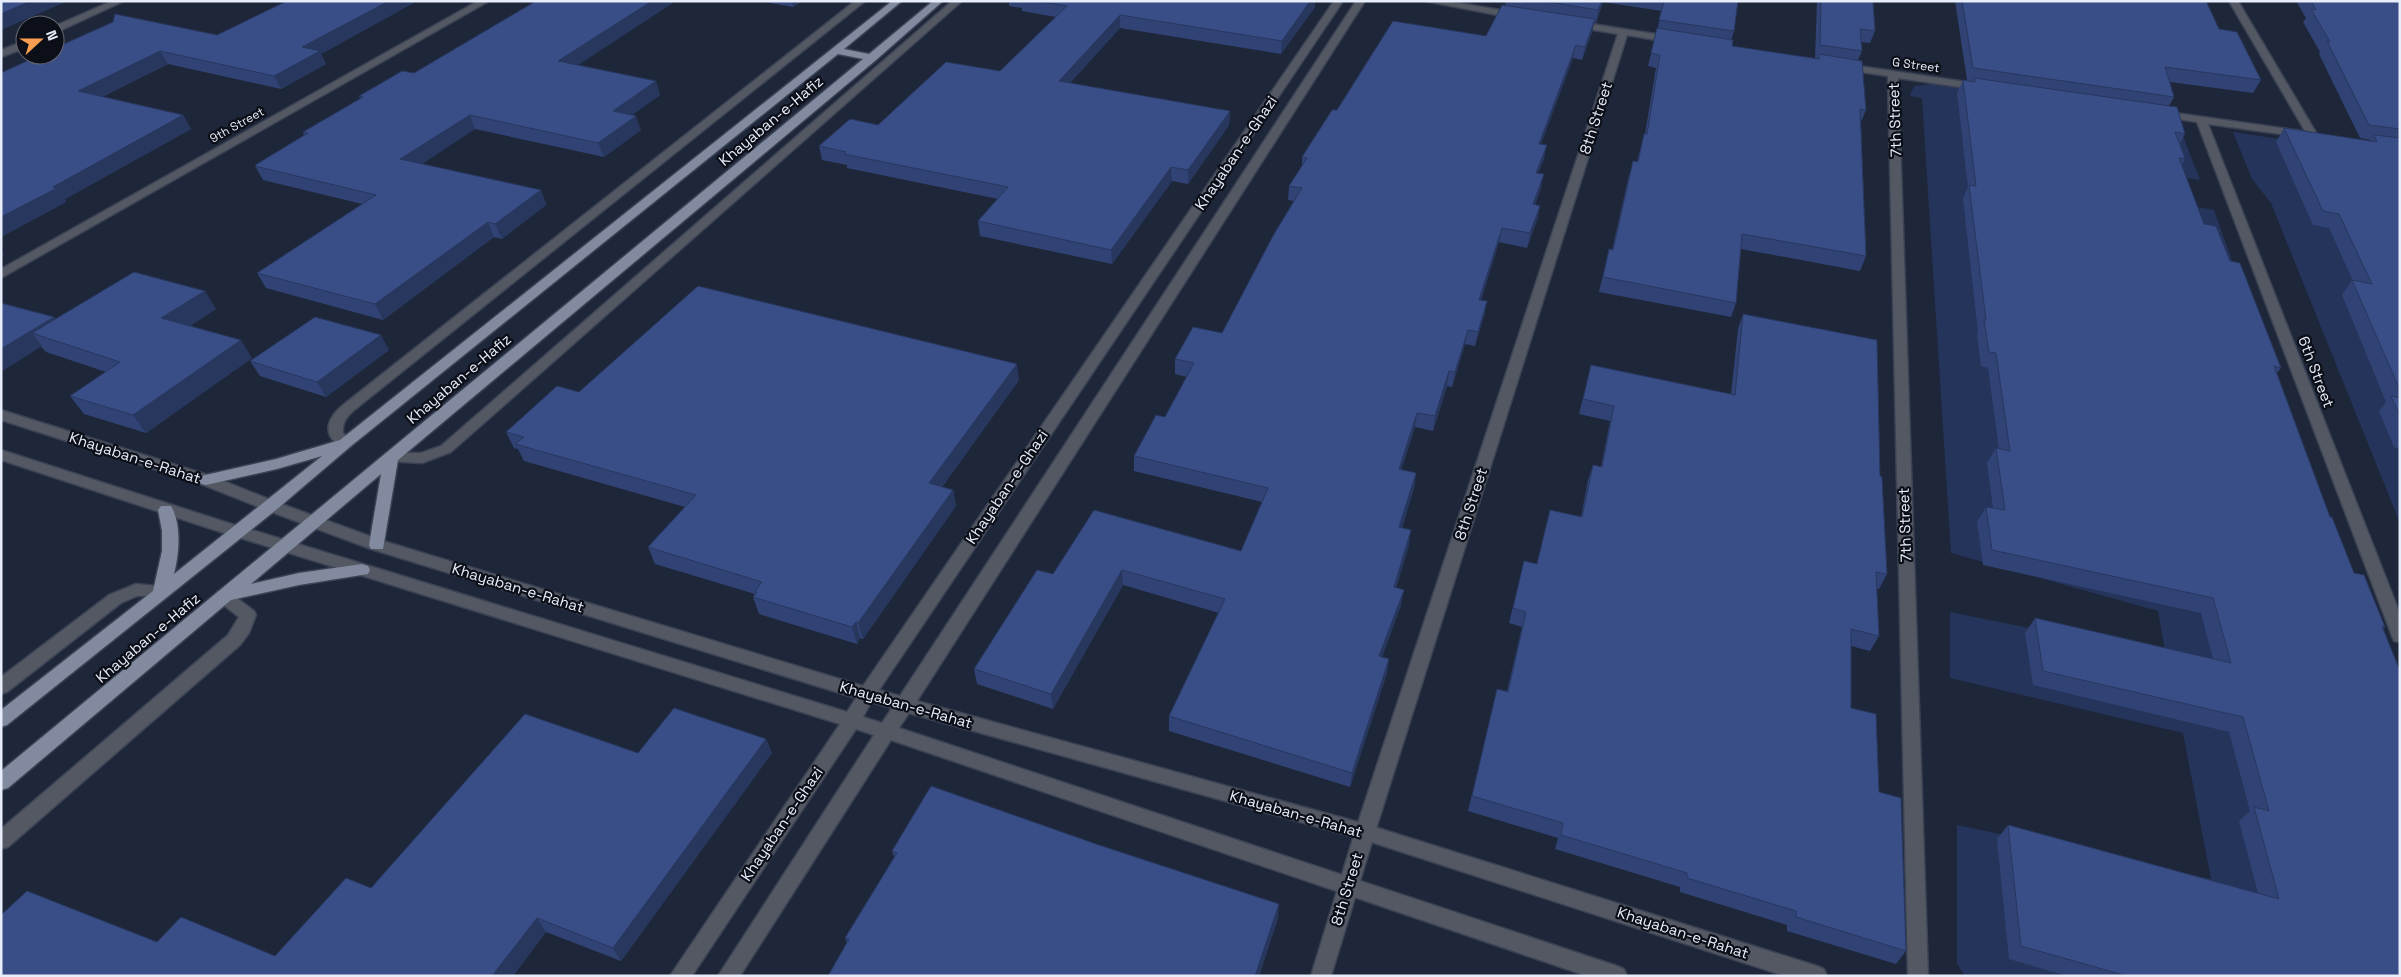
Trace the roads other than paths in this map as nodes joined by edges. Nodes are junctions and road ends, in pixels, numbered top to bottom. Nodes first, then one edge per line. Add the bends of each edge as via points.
1 (120, 1) edge
2 (485, 1) edge
3 (861, 1) edge
4 (898, 1) edge
5 (939, 1) edge
6 (958, 1) edge
7 (1339, 1) edge
8 (1361, 1) edge
9 (1429, 1) edge
10 (2234, 1) edge
11 (1526, 17) edge
12 (1565, 23) edge
13 (65, 26) edge
14 (1623, 33) junction
15 (1681, 42) edge
16 (15, 48) edge
17 (836, 51) junction
18 (1, 54) edge
19 (872, 58) junction
20 (1835, 66) edge
21 (1893, 75) junction
22 (1990, 89) edge
23 (2153, 113) edge
24 (2201, 120) junction
25 (1, 274) edge
26 (1, 415) edge
27 (346, 443) junction
28 (1, 454) edge
29 (391, 457) junction
30 (206, 480) junction
31 (272, 506) junction
32 (166, 510) junction
33 (314, 520) junction
34 (239, 532) junction
35 (377, 545) junction
36 (282, 547) junction
37 (362, 570) junction
38 (161, 591) junction
39 (223, 596) junction
40 (2400, 636) edge
41 (1, 687) edge
42 (867, 694) junction
43 (903, 704) junction
44 (1, 720) edge
45 (852, 720) junction
46 (886, 731) junction
47 (1, 782) edge
48 (1365, 832) junction
49 (1, 841) edge
50 (1348, 886) junction
51 (680, 976) edge
52 (728, 976) edge
53 (1321, 976) edge
54 (1617, 976) edge
55 (1817, 976) edge
56 (1918, 976) edge

1 - 13 street
2 - 25 street, 9th Street
3 - 27 street via 348,408 337,419 334,428 336,435
4 - 17 main road, Khayaban-e-Hafiz
5 - 19 main road, Khayaban-e-Hafiz
6 - 29 street via 446,449 422,458
7 - 42 street, Khayaban-e-Ghazi
8 - 43 street, Khayaban-e-Ghazi
9 - 11 street
10 - 24 street via 2317,137
12 - 14 street
14 - 15 street
14 - 48 street, 8th Street
16 - 18 street
17 - 19 main road
17 - 27 main road, Khayaban-e-Hafiz
19 - 29 main road, Khayaban-e-Hafiz
20 - 21 street, G Street
21 - 22 street, G Street
21 - 56 street, 7th Street
23 - 24 street
24 - 40 street, 6th Street
26 - 30 street, Khayaban-e-Rahat
27 - 30 main road via 277,464
27 - 31 main road, Khayaban-e-Hafiz
28 - 32 street, Khayaban-e-Rahat
29 - 33 main road, Khayaban-e-Hafiz
29 - 35 main road
30 - 31 street, Khayaban-e-Rahat
31 - 33 street, Khayaban-e-Rahat
31 - 34 main road, Khayaban-e-Hafiz
32 - 34 street, Khayaban-e-Rahat
32 - 38 main road via 171,532 171,556
33 - 35 street, Khayaban-e-Rahat
33 - 36 main road, Khayaban-e-Hafiz
34 - 36 street, Khayaban-e-Rahat
34 - 38 main road, Khayaban-e-Hafiz
35 - 42 street, Khayaban-e-Rahat
36 - 37 street, Khayaban-e-Rahat
36 - 39 main road, Khayaban-e-Hafiz
37 - 39 main road via 299,579
37 - 45 street, Khayaban-e-Rahat
38 - 41 street via 136,590 115,598
38 - 44 main road, Khayaban-e-Hafiz
39 - 47 main road, Khayaban-e-Hafiz
39 - 49 street via 248,614 234,640
42 - 43 street, Khayaban-e-Rahat
42 - 45 street, Khayaban-e-Ghazi
43 - 46 street, Khayaban-e-Ghazi
43 - 48 street, Khayaban-e-Rahat
45 - 46 street, Khayaban-e-Rahat
45 - 51 street, Khayaban-e-Ghazi
46 - 50 street, Khayaban-e-Rahat
46 - 52 street, Khayaban-e-Ghazi
48 - 50 street, 8th Street
48 - 55 street, Khayaban-e-Rahat
50 - 53 street, 8th Street
50 - 54 street, Khayaban-e-Rahat

